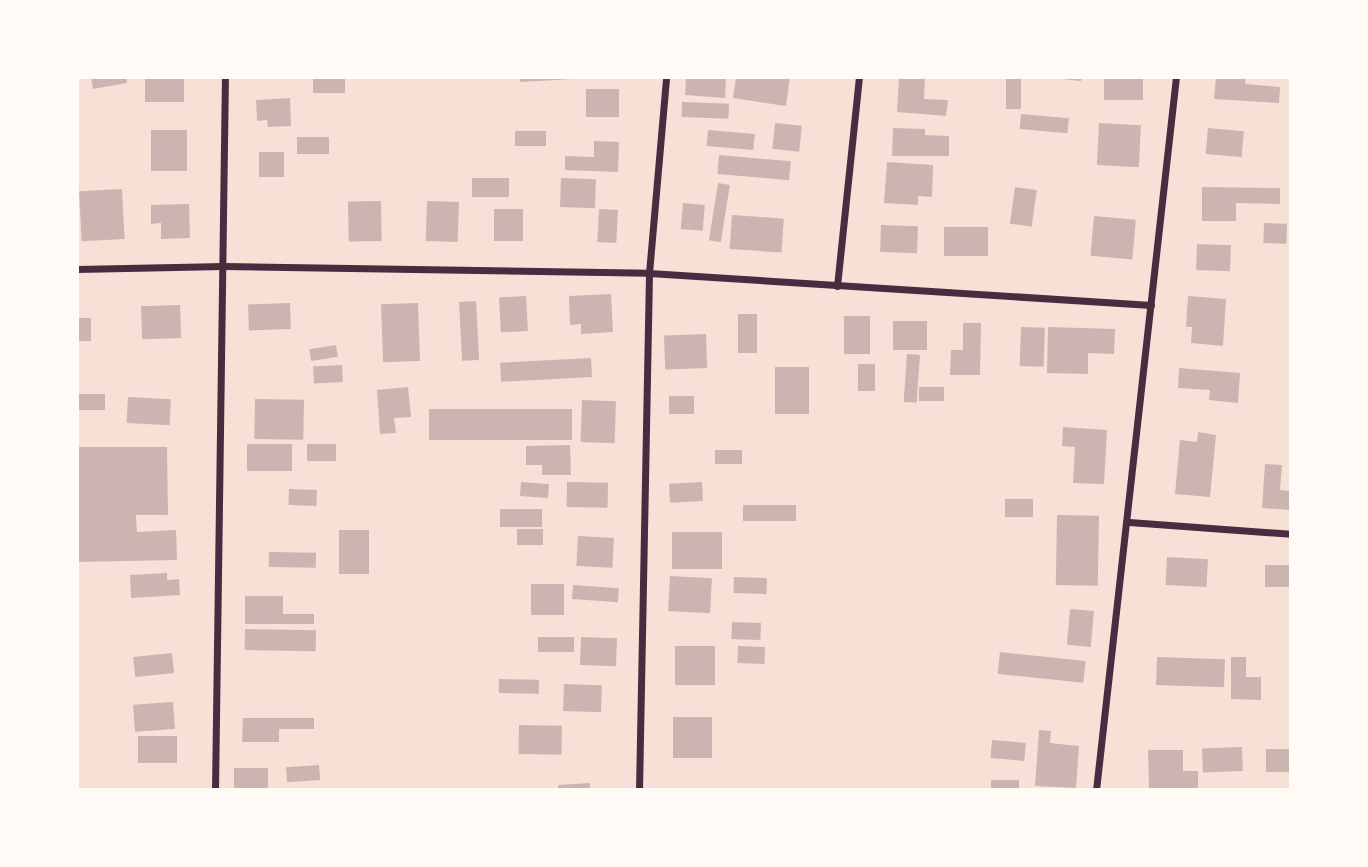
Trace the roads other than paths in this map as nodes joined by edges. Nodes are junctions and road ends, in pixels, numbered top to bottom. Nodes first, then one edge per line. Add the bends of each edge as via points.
1 (225, 77) edge
2 (666, 77) edge
3 (859, 77) edge
4 (1176, 77) edge
5 (224, 266) junction
6 (77, 270) edge
7 (649, 273) junction
8 (837, 286) junction
9 (1152, 305) junction
10 (1129, 522) junction
11 (1291, 534) edge
12 (215, 790) edge
13 (639, 790) edge
14 (1096, 790) edge

1 - 5 street
2 - 7 street
3 - 8 street
4 - 9 street
5 - 6 street
5 - 7 street
5 - 12 street
7 - 8 street
7 - 13 street
8 - 9 street
9 - 10 street
10 - 11 street
10 - 14 street

